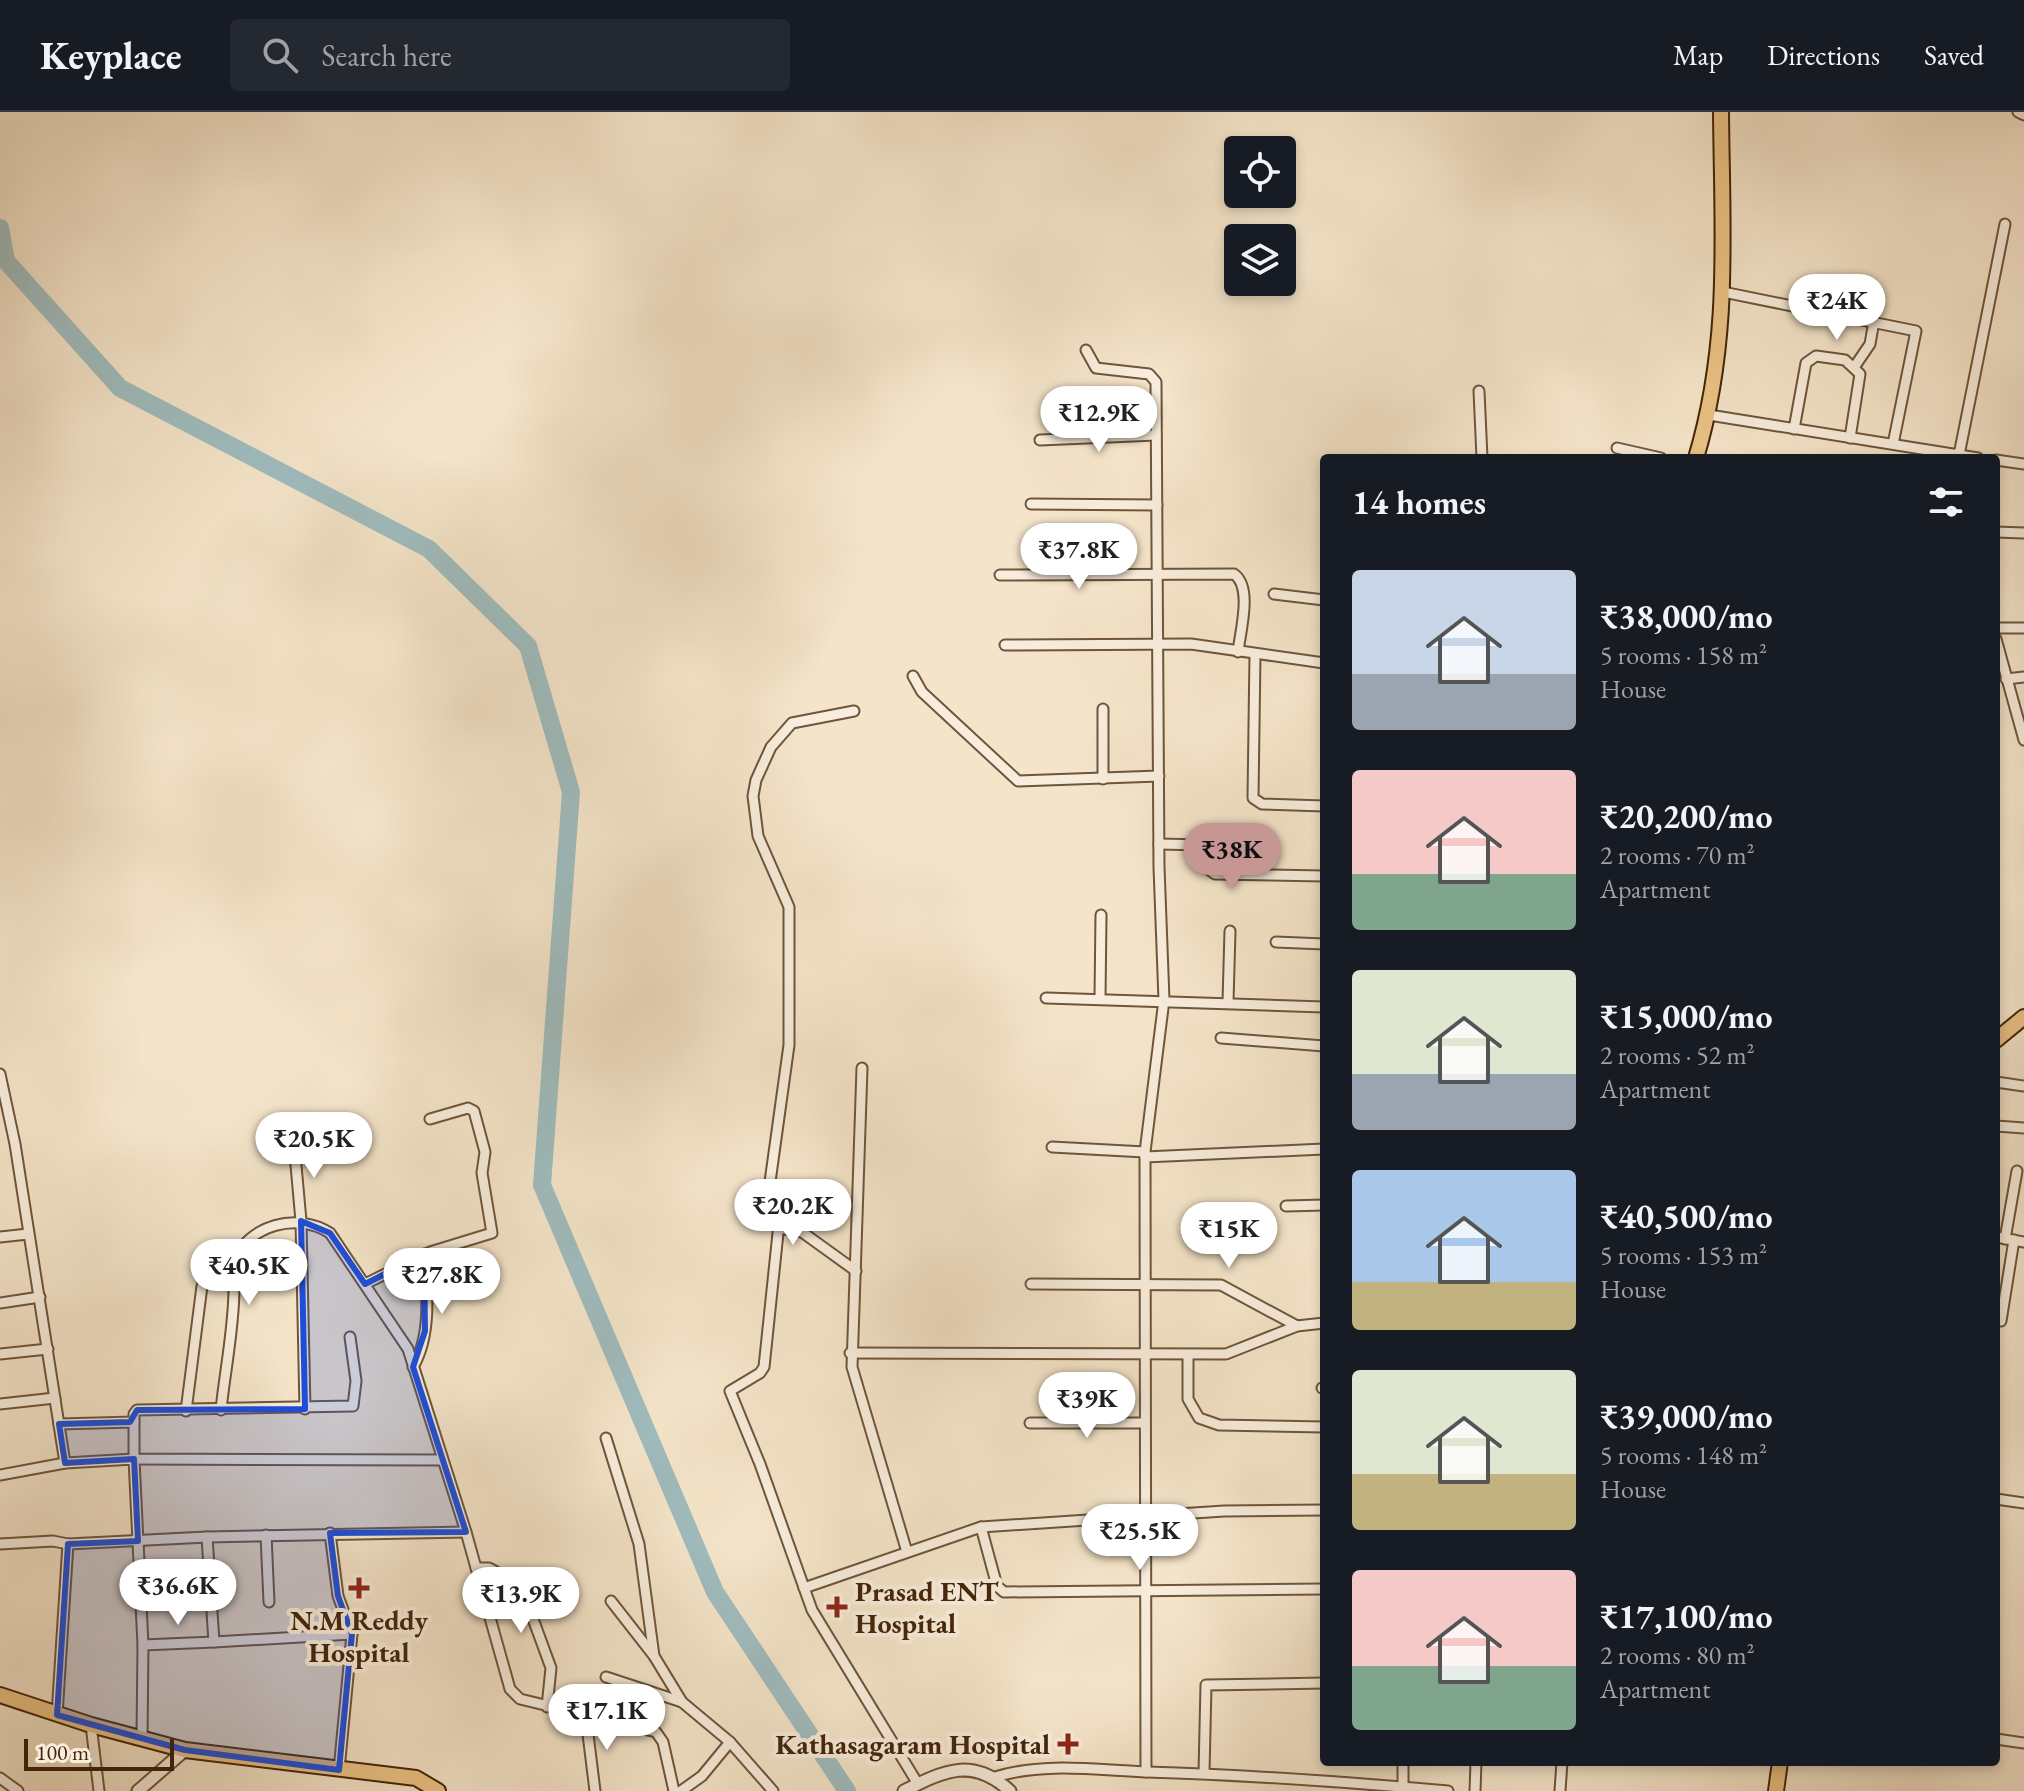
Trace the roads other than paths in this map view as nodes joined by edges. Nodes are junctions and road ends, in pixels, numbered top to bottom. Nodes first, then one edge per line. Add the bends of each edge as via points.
1 (1721, 112) edge
2 (2018, 112) edge
3 (2024, 115) edge
4 (2005, 224) dead end
5 (1723, 292) junction
6 (1874, 321) junction
7 (1086, 350) dead end
8 (1855, 366) junction
9 (1479, 391) dead end
10 (1709, 415) junction
11 (1794, 429) junction
12 (1156, 435) junction
13 (1850, 438) junction
14 (1040, 440) dead end
15 (1893, 444) junction
16 (1617, 448) dead end
17 (1482, 454) edge
18 (1643, 454) edge
19 (1697, 454) edge
20 (1953, 454) edge
21 (1959, 454) edge
22 (2000, 461) edge
23 (2024, 464) edge
24 (1031, 504) dead end
25 (1157, 505) junction
26 (2000, 532) edge
27 (2024, 533) edge
28 (1158, 574) junction
29 (1000, 575) dead end
30 (1274, 594) dead end
31 (1320, 600) edge
32 (2000, 628) edge
33 (2024, 628) edge
34 (1159, 643) junction
35 (1005, 645) dead end
36 (1238, 652) junction
37 (1255, 654) junction
38 (2000, 655) edge
39 (1320, 662) edge
40 (913, 676) dead end
41 (2024, 677) edge
42 (2006, 679) junction
43 (1103, 709) dead end
44 (854, 711) dead end
45 (2024, 740) edge
46 (1159, 776) junction
47 (1103, 779) junction
48 (1320, 806) edge
49 (1159, 844) junction
50 (1320, 876) edge
51 (1101, 915) dead end
52 (1230, 931) dead end
53 (1276, 942) dead end
54 (1320, 944) edge
55 (1046, 998) dead end
56 (1100, 998) junction
57 (1164, 1000) junction
58 (1228, 1002) junction
59 (1320, 1007) edge
60 (2024, 1017) edge
61 (2000, 1037) edge
62 (1221, 1038) dead end
63 (1320, 1046) edge
64 (862, 1068) dead end
65 (0, 1074) edge
66 (2000, 1083) edge
67 (2024, 1086) edge
68 (430, 1119) dead end
69 (2000, 1126) edge
70 (2024, 1128) edge
71 (294, 1143) dead end
72 (1052, 1147) dead end
73 (1320, 1149) edge
74 (1145, 1155) junction
75 (2017, 1171) dead end
76 (1320, 1205) edge
77 (1286, 1206) dead end
78 (301, 1221) junction
79 (779, 1228) junction
80 (28, 1234) junction
81 (0, 1237) edge
82 (2010, 1239) edge
83 (424, 1254) junction
84 (856, 1271) junction
85 (365, 1284) junction
86 (1031, 1284) dead end
87 (202, 1286) dead end
88 (1143, 1286) junction
89 (40, 1297) junction
90 (0, 1303) edge
91 (2001, 1321) dead end
92 (1320, 1323) edge
93 (1297, 1326) junction
94 (350, 1337) dead end
95 (48, 1349) junction
96 (850, 1353) junction
97 (0, 1354) edge
98 (1188, 1355) junction
99 (1144, 1356) junction
100 (413, 1367) junction
101 (55, 1398) junction
102 (0, 1404) edge
103 (305, 1409) junction
104 (221, 1410) junction
105 (186, 1411) junction
106 (134, 1422) junction
107 (1030, 1423) dead end
108 (1145, 1423) junction
109 (59, 1424) junction
110 (1320, 1427) edge
111 (606, 1438) dead end
112 (134, 1459) junction
113 (441, 1460) junction
114 (65, 1463) junction
115 (0, 1475) edge
116 (2000, 1500) edge
117 (2024, 1503) edge
118 (1320, 1510) edge
119 (1146, 1516) junction
120 (981, 1527) junction
121 (466, 1532) junction
122 (330, 1533) junction
123 (266, 1535) junction
124 (207, 1537) junction
125 (138, 1541) junction
126 (0, 1544) edge
127 (68, 1544) junction
128 (907, 1552) junction
129 (476, 1568) junction
130 (804, 1588) junction
131 (1146, 1588) junction
132 (1320, 1589) edge
133 (611, 1601) dead end
134 (269, 1602) dead end
135 (352, 1634) junction
136 (214, 1642) junction
137 (143, 1645) junction
138 (654, 1656) junction
139 (606, 1677) dead end
140 (1320, 1683) edge
141 (0, 1695) edge
142 (682, 1702) junction
143 (547, 1707) junction
144 (57, 1715) junction
145 (586, 1718) junction
146 (91, 1725) junction
147 (142, 1737) junction
148 (2000, 1740) edge
149 (730, 1742) junction
150 (2024, 1743) edge
151 (185, 1750) junction
152 (1403, 1766) edge
153 (1476, 1766) edge
154 (1562, 1766) edge
155 (1779, 1766) edge
156 (339, 1770) junction
157 (1146, 1772) junction
158 (1204, 1773) junction
159 (995, 1777) junction
160 (0, 1778) edge
161 (918, 1784) junction
162 (1403, 1787) junction
163 (18, 1791) edge
164 (99, 1791) edge
165 (138, 1791) edge
166 (438, 1791) edge
167 (595, 1791) edge
168 (674, 1791) edge
169 (681, 1791) edge
170 (773, 1791) edge
171 (904, 1791) edge
172 (1010, 1791) edge
173 (1448, 1791) edge
174 (1475, 1791) edge
175 (1560, 1791) edge
176 (1776, 1791) edge

1 - 5 main road
2 - 3 street
4 - 21 street
5 - 6 street
5 - 10 main road via 1720,355
6 - 8 street via 1870,344
6 - 15 street via 1911,328 1917,335
7 - 12 street via 1096,368 1154,376
8 - 11 street via 1816,356 1806,363
8 - 13 street via 1861,383
9 - 17 street
10 - 11 street
10 - 19 main road
11 - 13 street
12 - 14 street
12 - 25 street
13 - 15 street
15 - 20 street
16 - 18 street
22 - 23 street
24 - 25 street
25 - 28 street
26 - 27 street
28 - 29 street
28 - 34 street
28 - 36 street via 1238,576 1244,592
30 - 31 street
32 - 33 street
34 - 35 street
34 - 36 street
34 - 46 street
36 - 37 street
37 - 39 street
37 - 48 street via 1253,798 1262,804
38 - 42 street
40 - 47 street via 922,692 1018,781
41 - 42 street
42 - 45 street
43 - 47 street
44 - 79 street via 792,723 771,747 753,796 758,836 789,907 789,1045 769,1189 779,1206
46 - 47 street
46 - 49 street
49 - 50 street via 1204,845 1208,869 1215,874
49 - 57 street
51 - 56 street
52 - 58 street
53 - 54 street
55 - 56 street
56 - 57 street
57 - 58 street
57 - 74 street
58 - 59 street
60 - 61 main road
62 - 63 street
64 - 84 street
65 - 80 street
66 - 67 street
68 - 83 street via 468,1108 474,1111 494,1227 489,1236
69 - 70 street
71 - 78 street
72 - 74 street
73 - 74 street
74 - 88 street
75 - 82 street
76 - 77 street
78 - 85 street via 330,1233
78 - 103 street
78 - 104 street via 263,1230 233,1263
79 - 84 street via 802,1232
79 - 130 street via 764,1367 730,1391
80 - 81 street
80 - 89 street
82 - 91 street
83 - 85 street
83 - 100 street via 425,1331
84 - 96 street
85 - 100 street via 408,1349
86 - 88 street
87 - 105 street
88 - 93 street via 1227,1287
88 - 99 street
89 - 90 street
89 - 95 street
92 - 93 street
93 - 98 street via 1242,1350
94 - 103 street via 356,1381 353,1406
95 - 97 street
95 - 101 street
96 - 99 street
96 - 128 street via 860,1403
98 - 99 street
98 - 110 street via 1188,1399 1199,1418 1219,1425
99 - 108 street
100 - 113 street
101 - 102 street
101 - 109 street
103 - 104 street
104 - 105 street
105 - 106 street via 137,1410
106 - 109 street
106 - 112 street
107 - 108 street
108 - 119 street
109 - 114 street
111 - 138 street via 639,1544
112 - 113 street
112 - 114 street
112 - 125 street
113 - 121 street
114 - 115 street
116 - 117 street
118 - 119 street
119 - 120 street
119 - 131 street
120 - 128 street
120 - 131 street via 997,1586 1004,1592
121 - 122 street
121 - 129 street
122 - 123 street
122 - 135 street via 338,1596
123 - 124 street
123 - 134 street
124 - 125 street
124 - 136 street
125 - 127 street
125 - 137 street
126 - 127 street
127 - 144 street
128 - 130 street
129 - 143 street via 510,1689 520,1699
129 - 143 street via 500,1573 521,1586 551,1668
130 - 161 street via 812,1610
131 - 132 street
131 - 157 street
133 - 138 street
135 - 136 street
135 - 156 street
136 - 137 street
137 - 147 street
138 - 142 street
139 - 142 street
140 - 158 street via 1206,1685
141 - 144 main road
142 - 149 street
143 - 145 street
144 - 146 main road
145 - 167 street
145 - 168 street via 656,1732
146 - 147 main road
146 - 164 street
147 - 151 main road
148 - 150 street
149 - 169 street via 702,1776
149 - 170 street
151 - 156 main road
151 - 165 street
152 - 162 street
153 - 174 street
154 - 175 street
155 - 176 main road
156 - 166 main road via 416,1778
157 - 158 street
157 - 159 street via 1035,1768
158 - 162 street
159 - 161 street via 965,1768
159 - 172 street
160 - 163 street
161 - 171 street
162 - 173 street

